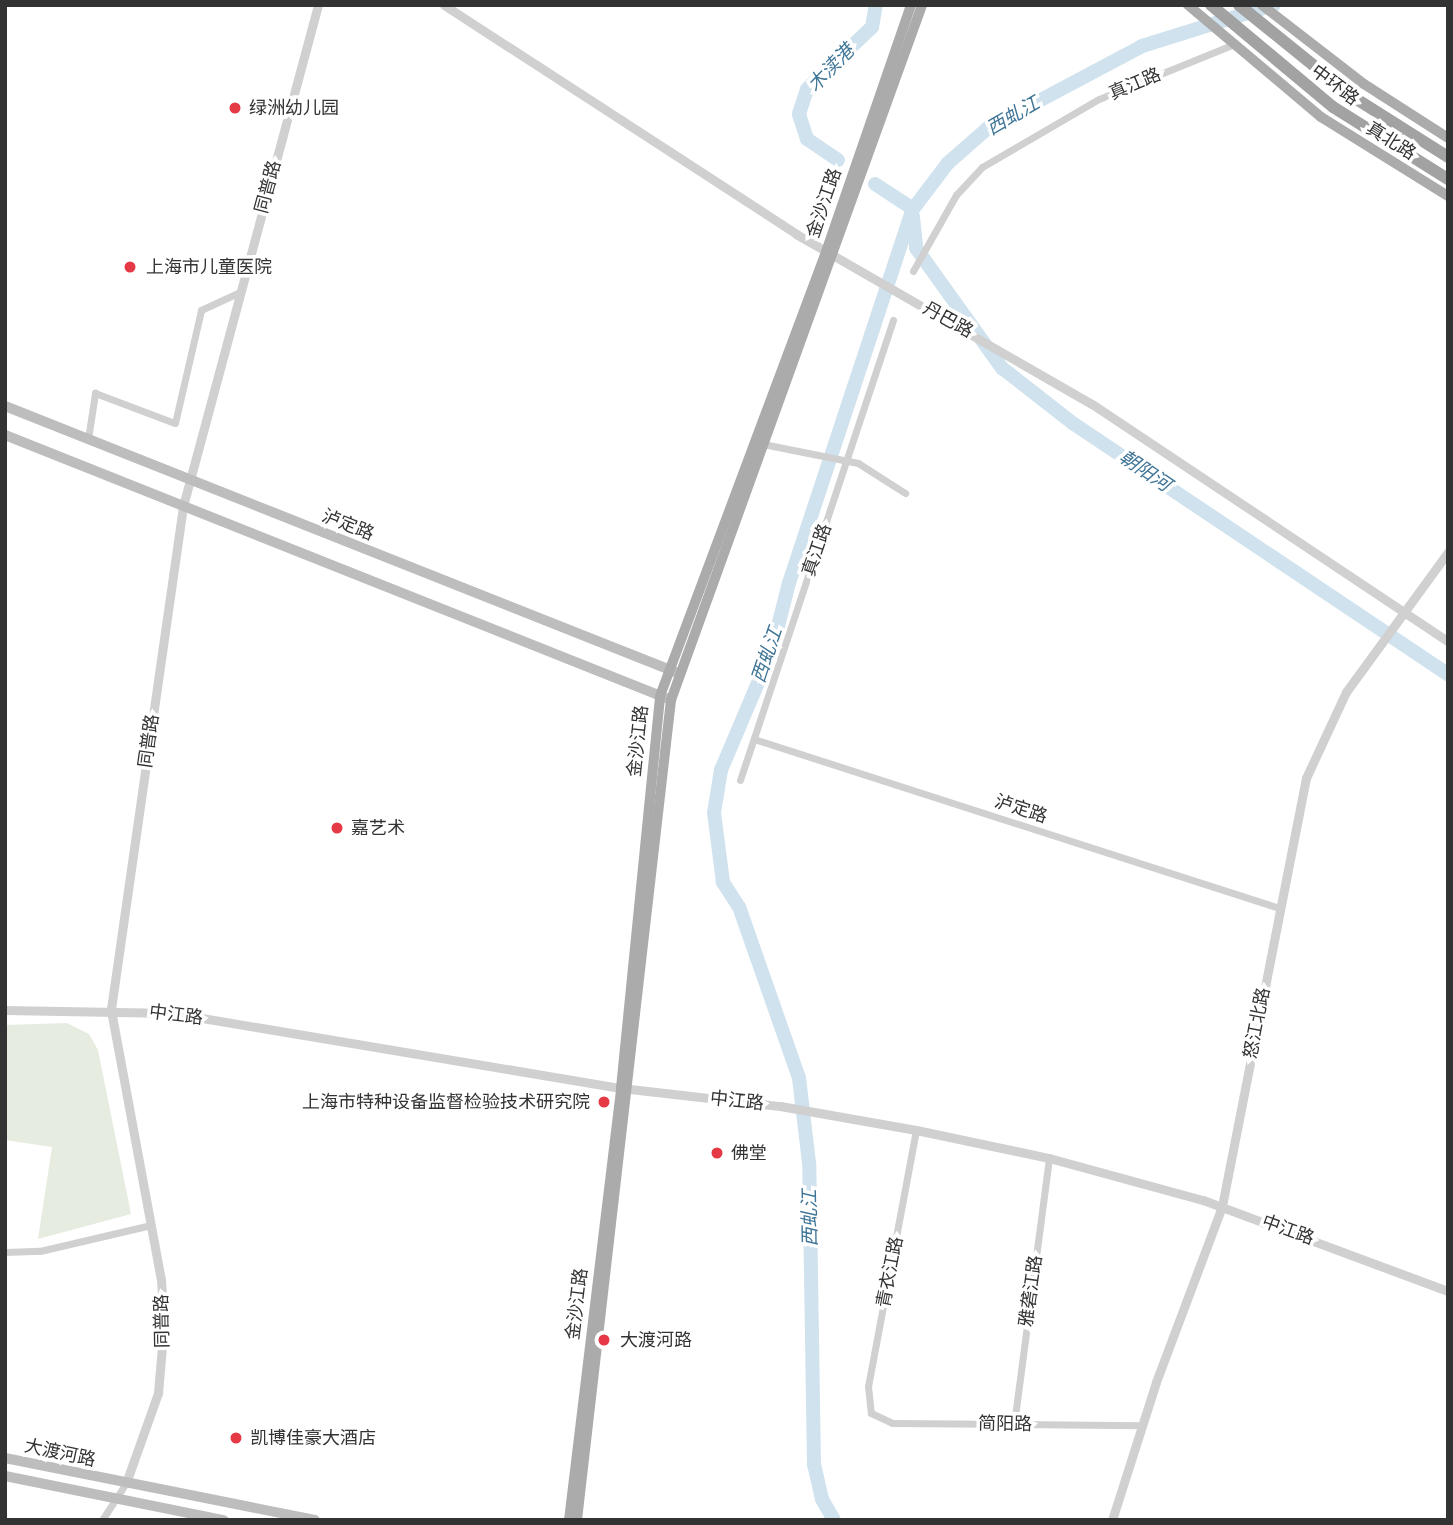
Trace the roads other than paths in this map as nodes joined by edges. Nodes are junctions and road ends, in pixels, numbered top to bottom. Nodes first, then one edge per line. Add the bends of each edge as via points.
1 (318, 5) edge
2 (444, 5) edge
3 (911, 5) edge
4 (922, 5) edge
5 (1239, 5) edge
6 (1262, 5) edge
7 (1212, 6) edge
8 (1192, 8) edge
9 (1232, 46) junction
10 (1448, 138) edge
11 (1448, 157) edge
12 (1448, 179) edge
13 (1448, 196) edge
14 (829, 253) junction
15 (913, 271) dead end
16 (240, 292) junction
17 (893, 320) dead end
18 (5, 406) edge
19 (5, 435) edge
20 (88, 439) junction
21 (763, 444) junction
22 (846, 460) junction
23 (189, 479) junction
24 (905, 493) dead end
25 (183, 506) junction
26 (1448, 552) edge
27 (1404, 612) junction
28 (1448, 641) edge
29 (667, 669) junction
30 (678, 673) junction
31 (660, 696) junction
32 (671, 700) junction
33 (754, 739) junction
34 (740, 780) dead end
35 (1279, 908) junction
36 (111, 1009) junction
37 (5, 1010) edge
38 (625, 1089) junction
39 (916, 1130) junction
40 (1049, 1158) junction
41 (1222, 1206) junction
42 (151, 1225) junction
43 (5, 1252) edge
44 (1448, 1291) edge
45 (871, 1413) joint
46 (1014, 1424) junction
47 (1141, 1425) junction
48 (5, 1458) edge
49 (5, 1476) edge
50 (126, 1483) junction
51 (116, 1500) junction
52 (102, 1520) edge
53 (224, 1520) edge
54 (315, 1520) edge
55 (569, 1520) edge
56 (577, 1520) edge
57 (1112, 1520) edge

1 - 16 street, 同普路
2 - 14 street, 丹巴路
3 - 14 main road, 金沙江路
4 - 14 main road, 金沙江路
5 - 11 highway, 中环路 via 1350,95
6 - 10 main road, 真北路 via 1364,85
7 - 12 highway, 中环路 via 1333,107
8 - 9 main road, 真北路
9 - 13 main road, 真北路 via 1321,117
9 - 15 street, 真江路 via 1099,99 990,161 963,185
14 - 21 main road, 金沙江路
14 - 27 street, 丹巴路 via 1025,363
14 - 29 main road, 金沙江路
16 - 20 street via 201,310 175,423 95,394
16 - 23 street, 同普路
17 - 22 street, 真江路
18 - 20 main road, 泸定路
19 - 25 main road
20 - 23 main road, 泸定路
21 - 22 street
21 - 30 main road, 金沙江路
22 - 24 street
22 - 33 street, 真江路
23 - 25 street, 同普路
23 - 29 main road, 泸定路
25 - 31 main road
25 - 36 street, 同普路
26 - 27 street, 怒江北路
27 - 28 street, 丹巴路
27 - 35 street, 怒江北路 via 1346,692 1317,747 1298,811
29 - 30 main road, 泸定路
29 - 31 main road, 金沙江路
30 - 32 main road, 金沙江路
31 - 32 main road
31 - 38 main road, 金沙江路
32 - 38 main road, 金沙江路
33 - 34 street, 真江路
33 - 35 street, 泸定路
35 - 41 street, 怒江北路
36 - 37 street, 中江路
36 - 38 street, 中江路 via 222,1020
36 - 42 street, 同普路
38 - 39 street, 中江路 via 779,1106
38 - 55 main road, 金沙江路
38 - 56 main road, 金沙江路
39 - 40 street, 中江路
39 - 45 street, 青衣江路 via 868,1386
40 - 41 street, 中江路
40 - 46 street, 雅砻江路
41 - 44 street, 中江路
41 - 47 street, 怒江北路
42 - 43 street via 40,1251
42 - 50 street, 同普路 via 161,1280 163,1348 158,1393
45 - 46 street, 简阳路 via 892,1423
46 - 47 street, 简阳路
47 - 57 street, 怒江北路
48 - 50 main road, 大渡河路
49 - 51 main road, 大渡河路
50 - 51 street
50 - 54 main road, 大渡河路
51 - 52 street
51 - 53 main road, 大渡河路

